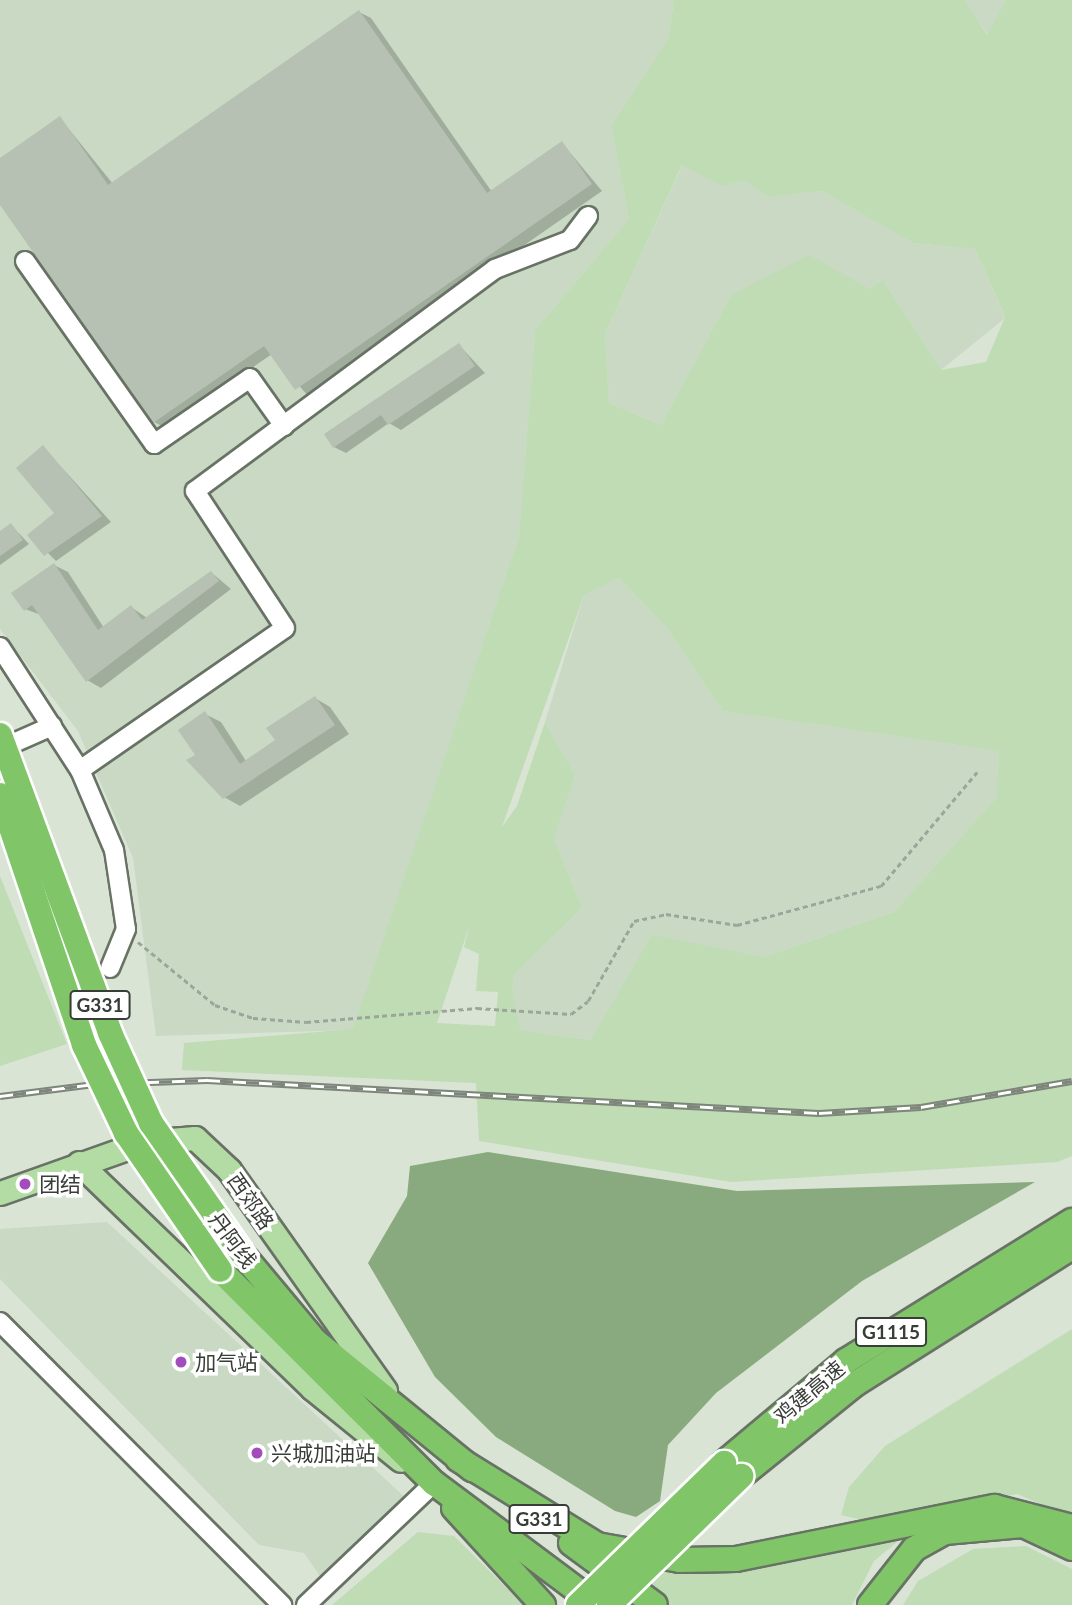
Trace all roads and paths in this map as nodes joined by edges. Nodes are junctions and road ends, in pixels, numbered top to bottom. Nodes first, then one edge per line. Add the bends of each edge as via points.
1 (588, 216) dead end
2 (25, 261) dead end
3 (284, 426) junction
4 (0, 647) edge
5 (52, 726) junction
6 (0, 734) edge
7 (0, 749) edge
8 (80, 770) junction
9 (977, 772) dead end
10 (0, 795) edge
11 (126, 929) junction
12 (110, 968) dead end
13 (79, 1163) junction
14 (0, 1193) edge
15 (1072, 1222) edge
16 (1072, 1247) edge
17 (0, 1322) edge
18 (424, 1432) junction
19 (458, 1459) junction
20 (733, 1470) junction
21 (435, 1483) junction
22 (1072, 1527) edge
23 (1072, 1548) edge
24 (282, 1605) edge
25 (306, 1605) edge
26 (543, 1605) edge
27 (578, 1605) edge
28 (597, 1605) edge
29 (610, 1605) edge
30 (655, 1605) edge
31 (870, 1605) edge

1 - 3 street via 570,240 495,269
2 - 3 street via 154,444 250,378
3 - 8 street via 195,491 285,628
4 - 5 street
5 - 7 street
5 - 8 street
6 - 18 highway, 丹阿线 / G331, bridge via 110,1033 151,1123 243,1255 315,1340
8 - 11 street via 114,849
9 - 11 path via 881,886 737,925 666,914 634,921 588,1001 570,1014 477,1008 306,1022 253,1018 215,1005
10 - 21 highway, 丹阿线 / G331, bridge via 85,1045 126,1133 220,1270
11 - 12 street
13 - 14 main road, 西郊路
13 - 18 main road, 西郊路 via 174,1136 210,1147 376,1380
13 - 21 main road via 312,1388
15 - 20 highway, 鸡建高速 / G1115 via 846,1360
16 - 20 highway, 鸡建高速 / G1115 via 855,1384
17 - 24 street
18 - 19 highway, 丹阿线 / G331
19 - 22 highway via 597,1545 680,1560 736,1559 995,1507
19 - 30 highway, 丹阿线 / G331
20 - 27 highway, 鸡建高速 / G1115, bridge
20 - 29 highway, 鸡建高速 / G1115, bridge
21 - 25 street
21 - 26 highway via 489,1553
21 - 28 highway, 丹阿线 / G331
23 - 31 highway via 1023,1525 945,1532 914,1549

